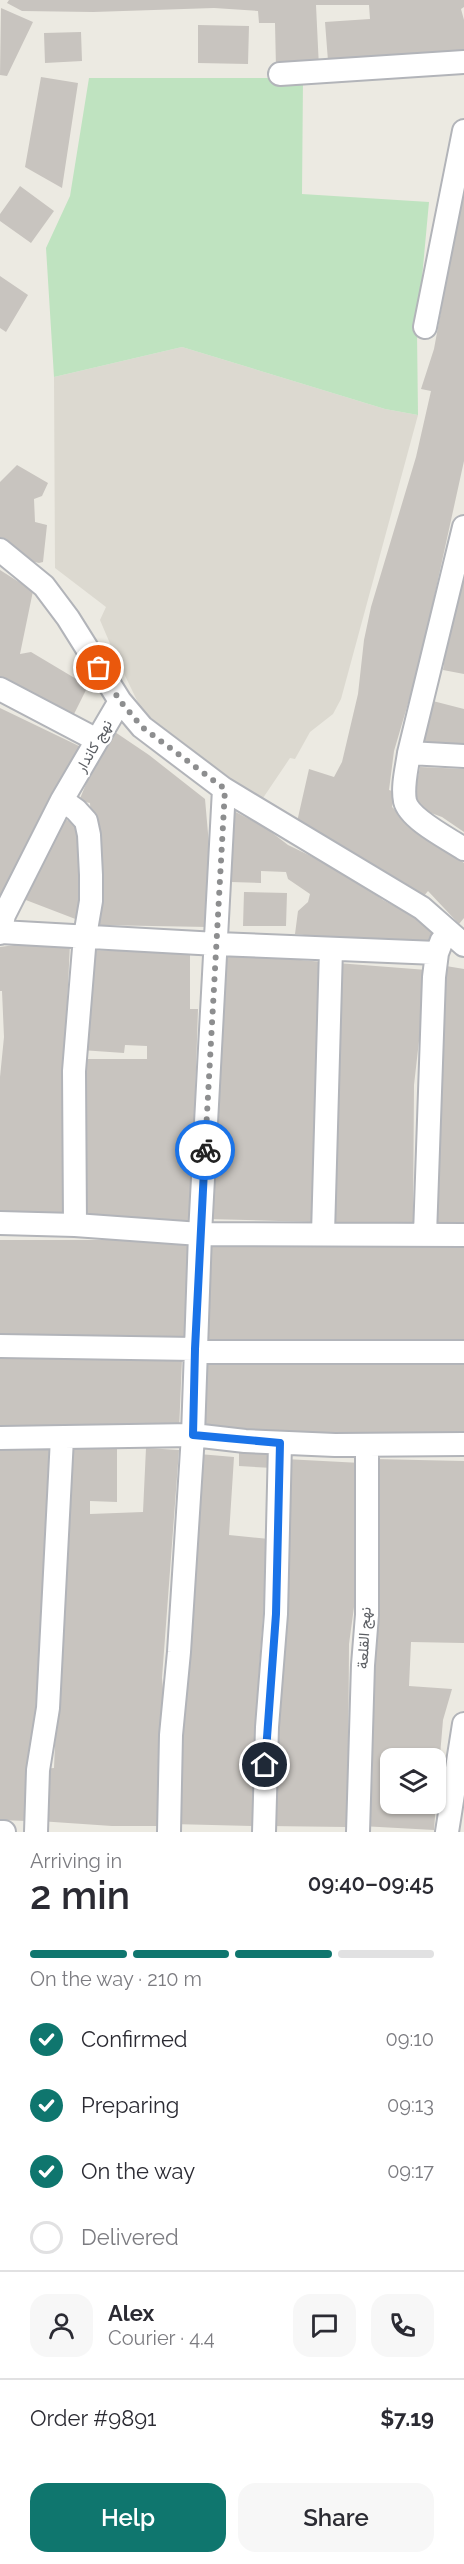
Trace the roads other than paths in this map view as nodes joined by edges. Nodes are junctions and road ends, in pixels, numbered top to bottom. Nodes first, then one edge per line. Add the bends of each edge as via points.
1 (464, 62) edge
2 (280, 74) dead end
3 (464, 131) edge
4 (424, 327) dead end
5 (464, 527) edge
6 (0, 550) edge
7 (0, 689) edge
8 (120, 701) junction
9 (97, 740) junction
10 (409, 753) junction
11 (464, 756) edge
12 (225, 789) junction
13 (62, 800) junction
14 (464, 849) edge
15 (1, 923) edge
16 (447, 930) junction
17 (85, 936) junction
18 (217, 944) junction
19 (464, 945) edge
20 (331, 949) junction
21 (437, 953) junction
22 (0, 1223) edge
23 (75, 1225) junction
24 (200, 1234) junction
25 (323, 1234) junction
26 (425, 1234) junction
27 (464, 1235) edge
28 (0, 1346) edge
29 (195, 1351) junction
30 (464, 1352) edge
31 (193, 1435) junction
32 (0, 1438) edge
33 (62, 1438) junction
34 (280, 1443) junction
35 (464, 1444) edge
36 (367, 1445) junction
37 (464, 1724) edge
38 (453, 1821) edge
39 (36, 1832) edge
40 (169, 1832) edge
41 (264, 1832) edge
42 (358, 1832) edge

1 - 2 street
3 - 4 street
5 - 10 street
6 - 8 street via 44,586
7 - 9 street
8 - 9 street, نهج كاندار
8 - 12 street via 142,727
9 - 13 street, نهج كاندار
10 - 11 street
10 - 14 street via 405,791 409,811
12 - 16 street via 422,908
12 - 18 street
13 - 15 street, نهج كاندار
13 - 17 street via 82,816 88,827 91,901
15 - 17 street
16 - 19 street
16 - 21 street
17 - 18 street
17 - 23 street via 74,1071
18 - 20 street
18 - 24 street
20 - 21 street
20 - 25 street
21 - 26 street
22 - 23 street
23 - 24 street
24 - 25 street
24 - 29 street
25 - 26 street
26 - 27 street
28 - 29 street
29 - 30 street
29 - 31 street
31 - 33 street
31 - 34 street
31 - 40 street via 171,1735
32 - 33 street
33 - 39 street via 48,1708 38,1770
34 - 36 street
34 - 41 street via 276,1614
35 - 36 street
36 - 42 street, نهج القلعة via 367,1615
37 - 38 street

